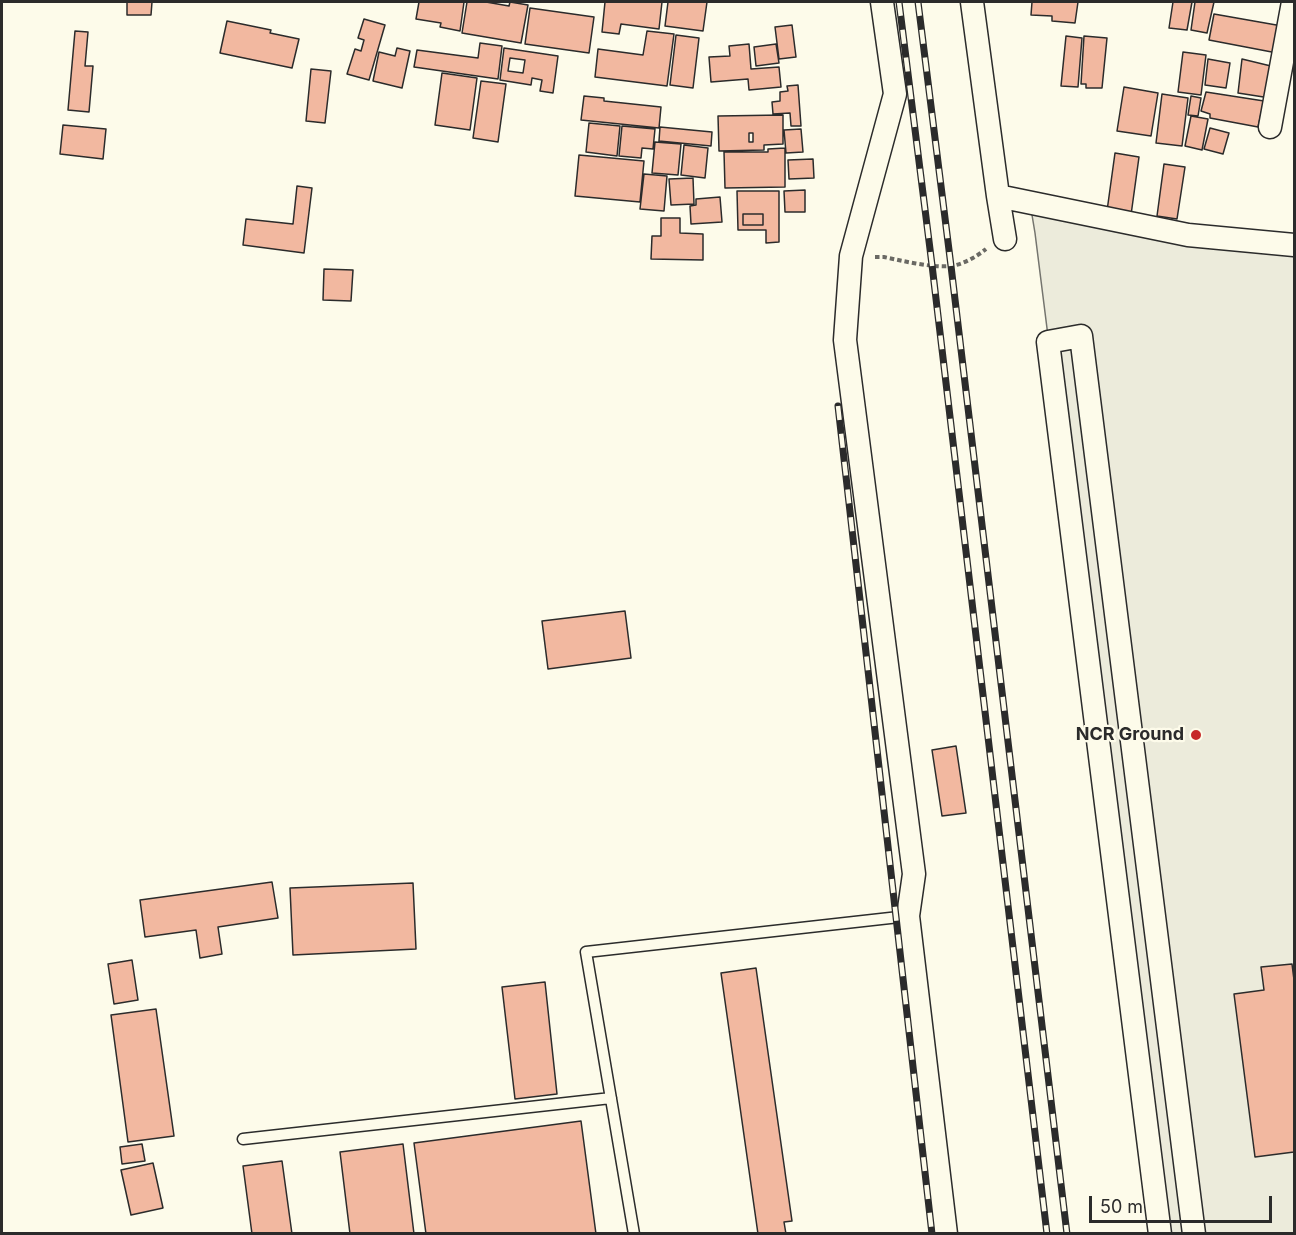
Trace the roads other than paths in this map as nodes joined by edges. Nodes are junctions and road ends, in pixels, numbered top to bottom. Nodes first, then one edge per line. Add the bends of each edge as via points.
1 (882, 2) edge
2 (972, 2) edge
3 (1293, 2) edge
4 (1270, 127) dead end
5 (998, 196) junction
6 (1005, 239) road end
7 (1294, 246) edge
8 (908, 916) junction
9 (611, 1098) junction
10 (243, 1139) dead end
11 (634, 1233) edge
12 (946, 1233) edge
13 (1160, 1233) edge
14 (1194, 1233) edge

1 - 8 street via 895,94 851,256 845,340 914,874
2 - 5 street
3 - 4 street
5 - 6 street
5 - 7 street via 1188,235
8 - 9 lane via 586,952
8 - 12 street
9 - 10 lane
9 - 11 lane
13 - 14 street via 1048,342 1081,336

